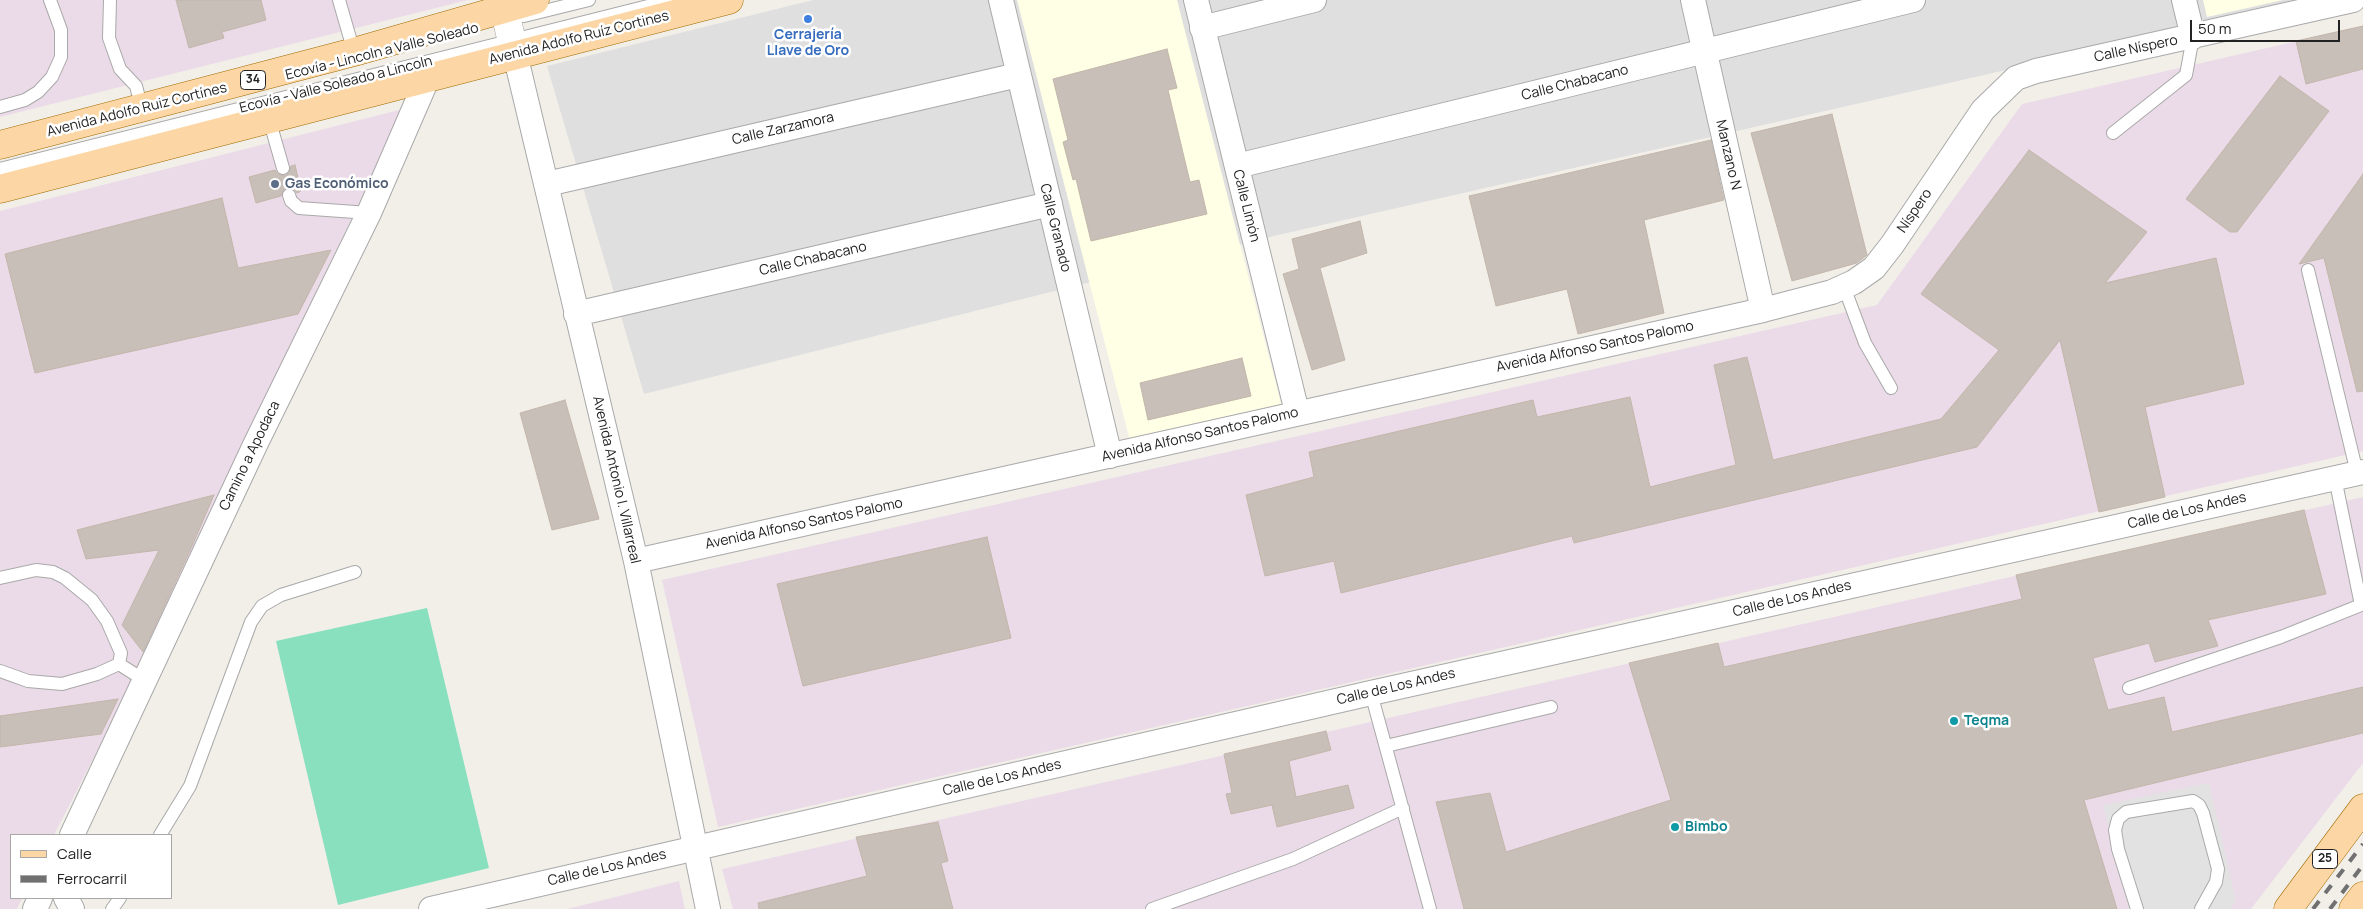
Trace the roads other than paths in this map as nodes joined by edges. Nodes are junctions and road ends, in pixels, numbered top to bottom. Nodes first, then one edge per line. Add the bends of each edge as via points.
1 (50, 0) edge
2 (110, 0) edge
3 (339, 0) edge
4 (535, 0) edge
5 (589, 0) edge
6 (672, 0) edge
7 (729, 0) edge
8 (1001, 0) edge
9 (1196, 0) edge
10 (1314, 0) edge
11 (1693, 0) edge
12 (1913, 0) edge
13 (2184, 0) edge
14 (2353, 0) edge
15 (508, 25) edge
16 (1202, 28) junction
17 (2193, 37) junction
18 (1705, 51) junction
19 (354, 52) junction
20 (2036, 71) joint
21 (1018, 75) junction
22 (428, 77) junction
23 (0, 107) edge
24 (142, 109) junction
25 (269, 119) junction
26 (2112, 133) dead end
27 (0, 146) edge
28 (1237, 166) junction
29 (282, 168) dead end
30 (0, 169) edge
31 (547, 184) junction
32 (0, 189) edge
33 (289, 194) dead end
34 (1050, 204) junction
35 (369, 213) junction
36 (2308, 270) dead end
37 (1844, 287) junction
38 (1764, 310) junction
39 (576, 314) junction
40 (1891, 388) dead end
41 (1297, 412) junction
42 (1110, 456) junction
43 (2352, 475) edge
44 (636, 561) junction
45 (355, 572) dead end
46 (0, 578) edge
47 (2362, 605) edge
48 (119, 664) junction
49 (0, 671) edge
50 (144, 680) junction
51 (2129, 688) dead end
52 (1371, 693) junction
53 (1551, 707) dead end
54 (1386, 746) junction
55 (1403, 808) junction
56 (2363, 808) edge
57 (72, 834) edge
58 (161, 834) edge
59 (695, 848) junction
60 (2363, 896) edge
61 (431, 909) edge
62 (708, 909) edge
63 (1152, 909) edge
64 (1430, 909) edge
65 (2137, 909) edge
66 (2201, 909) edge
67 (2288, 909) edge
68 (2353, 909) edge

1 - 23 lane via 61,30 61,57 52,76 38,92 25,100
2 - 24 lane via 109,38 120,69 136,86
3 - 19 lane
4 - 15 main road, Avenida Adolfo Ruíz Cortines / 34
5 - 15 lane, Ecovía - Lincoln a Valle Soleado
6 - 15 lane, Ecovía - Valle Soleado a Lincoln
7 - 15 main road, Avenida Adolfo Ruíz Cortines / 34
8 - 21 street, Calle Granado
9 - 16 street, Calle Limón
10 - 16 street
11 - 18 street, Manzano N
12 - 18 street, Calle Chabacano
13 - 17 street
14 - 17 street, Calle Níspero
15 - 19 main road, Avenida Adolfo Ruiz Cortínes / 34
15 - 22 main road, Avenida Adolfo Ruíz Cortines / 34
15 - 27 lane, Ecovía - Lincoln a Valle Soleado
15 - 30 lane, Ecovía - Valle Soleado a Lincoln
15 - 31 street, Avenida Antonio I. Villarreal
16 - 28 street, Calle Limón
17 - 20 street, Calle Níspero
17 - 26 lane via 2186,74
18 - 28 street, Calle Chabacano
18 - 38 street, Manzano N
19 - 24 main road, Avenida Adolfo Ruiz Cortínes / 34
20 - 37 street, Níspero via 2016,78 1983,110 1874,268
21 - 31 street, Calle Zarzamora
21 - 34 street, Calle Granado
22 - 25 main road, 34
22 - 35 street, Camino a Apodaca
24 - 27 main road, Avenida Adolfo Ruiz Cortínes / 34
25 - 29 lane
25 - 32 main road, 34
28 - 41 street, Calle Limón
31 - 39 street, Avenida Antonio I. Villarreal
33 - 35 lane via 299,208
34 - 39 street, Calle Chabacano
34 - 42 street, Calle Granado
35 - 50 street, Camino a Apodaca
36 - 43 lane
37 - 38 street, Níspero
37 - 40 lane via 1865,343
38 - 41 street, Avenida Alfonso Santos Palomo
39 - 44 street, Avenida Antonio I. Villarreal
41 - 42 street, Avenida Alfonso Santos Palomo
42 - 44 street, Avenida Alfonso Santos Palomo
43 - 47 lane
43 - 52 street, Calle de Los Andes
44 - 59 street, Avenida Antonio I. Villarreal
45 - 58 lane via 281,595 262,606 251,622 190,786
46 - 48 lane via 36,570 53,572 64,578 92,600 107,621 121,653
47 - 51 lane via 2281,637
48 - 49 lane via 62,684 28,681
48 - 50 lane
50 - 57 street, Camino a Apodaca
52 - 54 lane
52 - 59 street, Calle de Los Andes
53 - 54 lane
54 - 55 lane
55 - 63 lane via 1293,859
55 - 64 lane
56 - 67 main road, 25
59 - 61 street, Calle de Los Andes
59 - 62 street, Avenida Antonio I. Villarreal
60 - 68 main road
65 - 66 lane via 2118,849 2115,830 2118,819 2126,812 2193,801 2203,813 2218,869 2216,882

